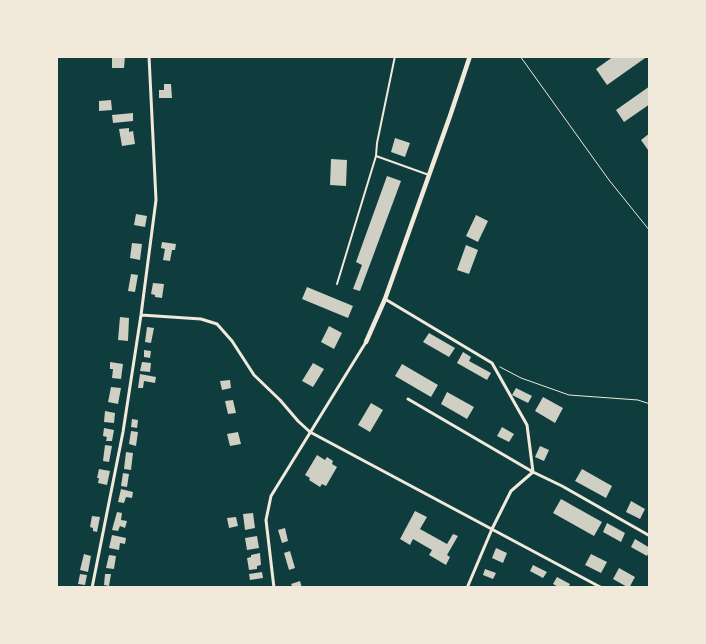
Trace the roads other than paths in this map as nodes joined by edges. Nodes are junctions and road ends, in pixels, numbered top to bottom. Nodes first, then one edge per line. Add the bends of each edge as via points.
1 (148, 56) edge
2 (395, 56) edge
3 (470, 56) edge
4 (376, 156) junction
5 (429, 175) junction
6 (337, 284) dead end
7 (385, 299) junction
8 (141, 315) junction
9 (366, 342) joint
10 (408, 399) dead end
11 (310, 432) junction
12 (533, 472) junction
13 (492, 529) junction
14 (650, 536) edge
15 (92, 588) edge
16 (274, 588) edge
17 (467, 588) edge
18 (602, 588) edge

1 - 8 street via 156,200
2 - 4 lane
3 - 5 street
4 - 5 lane
4 - 6 lane
5 - 7 street
7 - 9 street
7 - 12 street via 492,363 527,425
8 - 11 street via 200,319 217,324 254,376
8 - 15 street via 123,432
9 - 11 street
10 - 12 street
11 - 13 street
11 - 16 street via 272,496 266,520
12 - 13 street via 511,491
12 - 14 street
13 - 17 street
13 - 18 street

